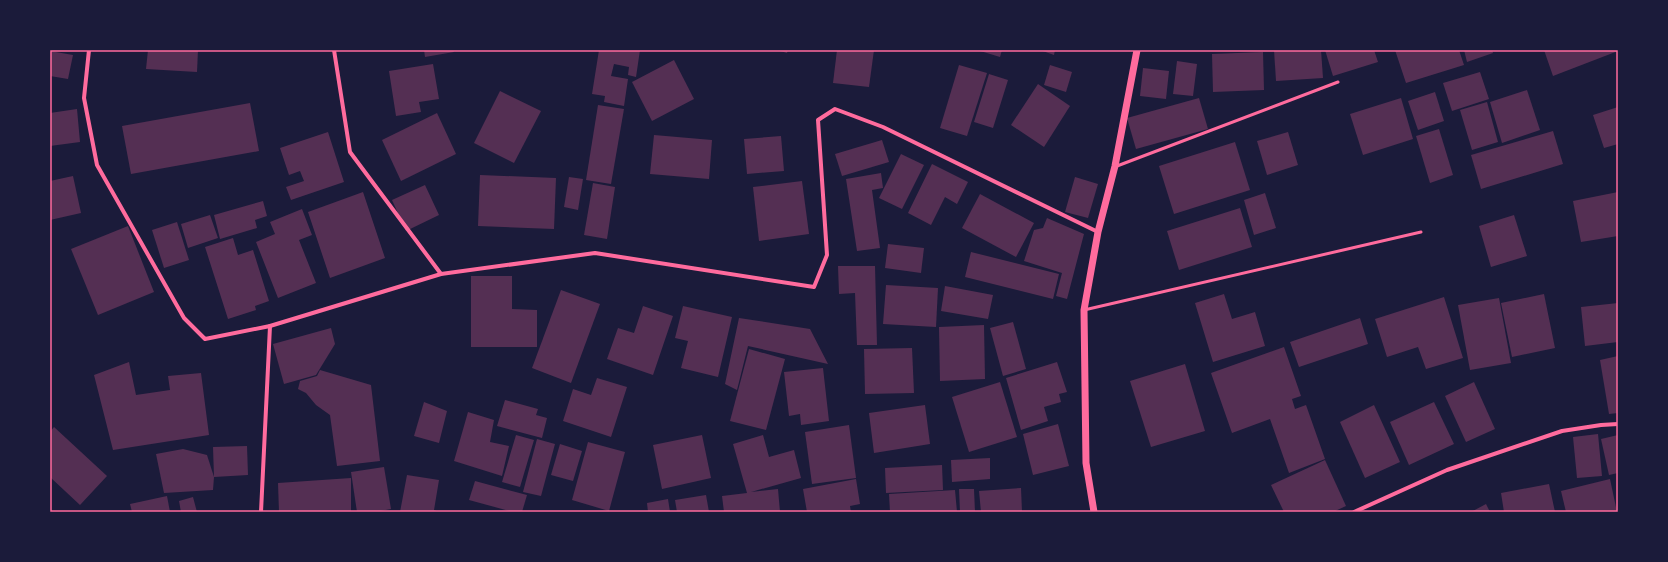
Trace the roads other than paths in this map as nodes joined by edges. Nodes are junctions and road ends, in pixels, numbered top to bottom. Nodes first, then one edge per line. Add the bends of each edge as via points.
1 (89, 50) edge
2 (334, 50) edge
3 (1137, 50) edge
4 (1338, 82) dead end
5 (1115, 166) junction
6 (1098, 232) junction
7 (1421, 232) dead end
8 (441, 274) junction
9 (1084, 310) junction
10 (270, 326) junction
11 (1618, 424) edge
12 (261, 512) edge
13 (1094, 512) edge
14 (1354, 512) edge

1 - 10 street via 84,98 97,165 184,318 205,339
2 - 8 street via 350,152
3 - 5 street
4 - 5 lane
5 - 6 street
6 - 8 street via 883,127 835,109 818,120 827,255 814,287 595,253
6 - 9 street
7 - 9 lane
8 - 10 street
9 - 13 street via 1086,463
10 - 12 street
11 - 14 street via 1562,431 1447,470

